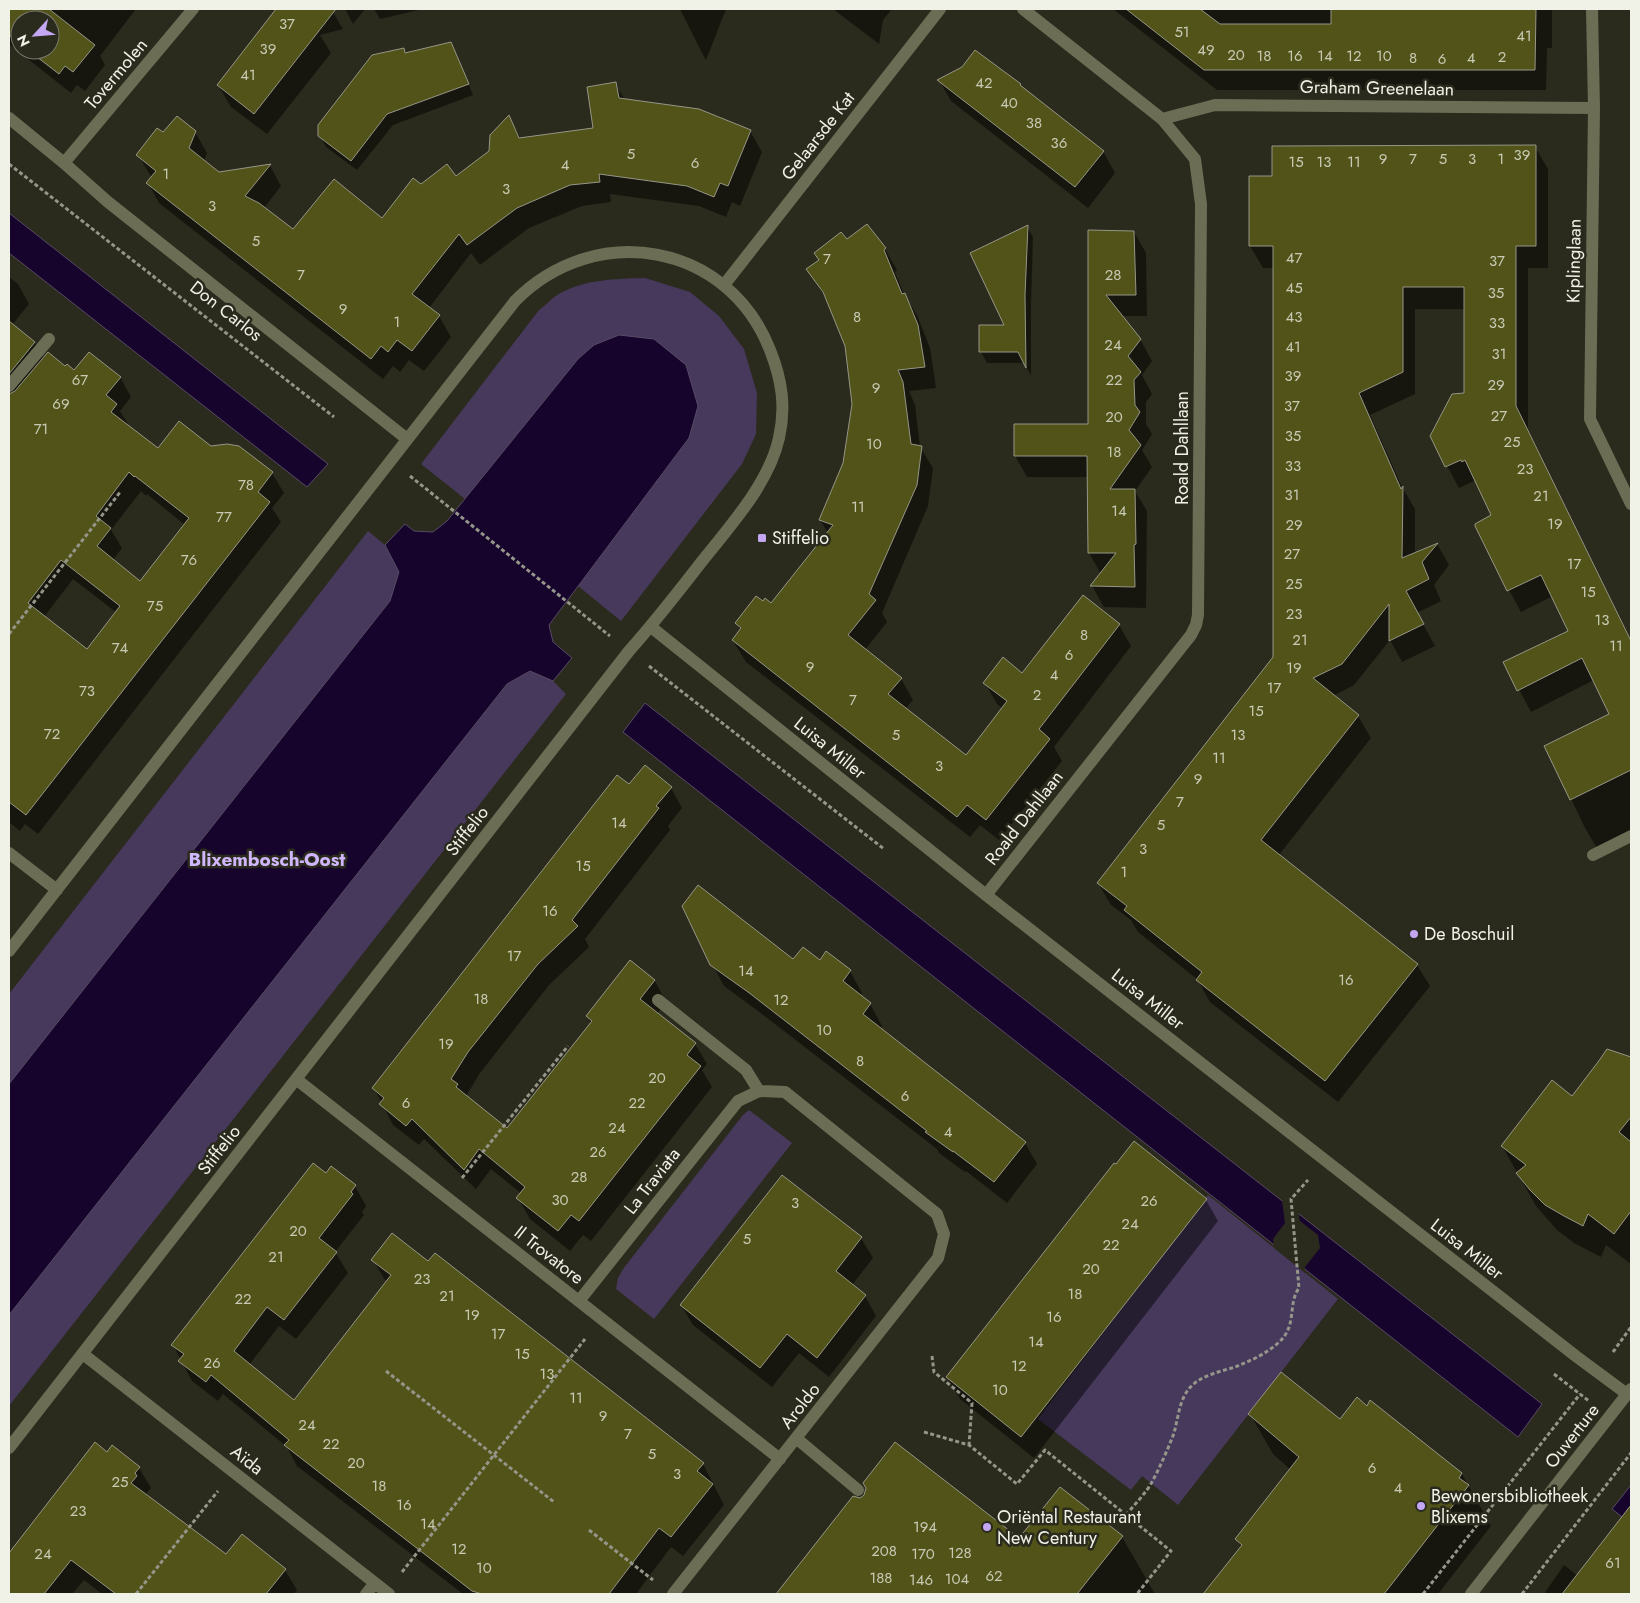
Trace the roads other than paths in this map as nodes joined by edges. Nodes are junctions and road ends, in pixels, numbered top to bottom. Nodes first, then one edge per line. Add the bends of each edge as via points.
1 (194, 9) edge
2 (940, 9) edge
3 (1023, 9) edge
4 (1592, 9) edge
5 (1594, 108) junction
6 (9, 118) edge
7 (1162, 119) junction
8 (64, 163) junction
9 (724, 285) junction
10 (49, 339) dead end
11 (9, 386) edge
12 (407, 439) junction
13 (1631, 504) edge
14 (651, 627) junction
15 (1631, 836) edge
16 (9, 853) edge
17 (1593, 855) dead end
18 (57, 890) junction
19 (986, 895) junction
20 (9, 951) edge
21 (658, 1000) dead end
22 (296, 1080) junction
23 (759, 1091) junction
24 (944, 1234) joint
25 (579, 1302) junction
26 (83, 1354) junction
27 (1629, 1391) edge
28 (796, 1438) junction
29 (9, 1448) edge
30 (780, 1459) junction
31 (858, 1490) dead end
32 (375, 1584) junction
33 (388, 1593) edge
34 (366, 1594) edge
35 (673, 1594) edge
36 (1470, 1594) edge

1 - 8 street, Tovermolen
2 - 9 street, Gelaarsde Kat
3 - 7 street, Roald Dahllaan
4 - 5 street, Kiplinglaan
5 - 7 street, Graham Greenelaan via 1215,104
5 - 13 street, Kiplinglaan via 1590,420
6 - 8 street, Don Carlos
7 - 19 street, Roald Dahllaan via 1195,159 1201,204 1196,625
8 - 12 street, Don Carlos via 108,202
9 - 12 street, Stiffelio via 708,273 673,258 634,252 594,256 550,273 515,301
9 - 14 street, Stiffelio via 758,324 775,361 783,405 778,440 764,476 737,518
10 - 11 street
12 - 18 street, Stiffelio
14 - 19 street, Luisa Miller
14 - 22 street, Stiffelio
15 - 17 street
16 - 18 street
18 - 20 street, Stiffelio
19 - 27 street, Luisa Miller via 1577,1357
21 - 23 street via 746,1070
22 - 25 street, Il Trovatore
22 - 26 street, Stiffelio
23 - 24 street, La Traviata via 785,1092 936,1214
23 - 25 street, La Traviata via 738,1101
24 - 28 street, Aroldo via 938,1258
25 - 30 street, Il Trovatore
26 - 29 street, Stiffelio
26 - 32 street, Aïda
27 - 36 street, Ouverture
28 - 30 street, Aroldo
28 - 31 street
30 - 35 street, Aroldo
32 - 33 street, Aïda
32 - 34 street

